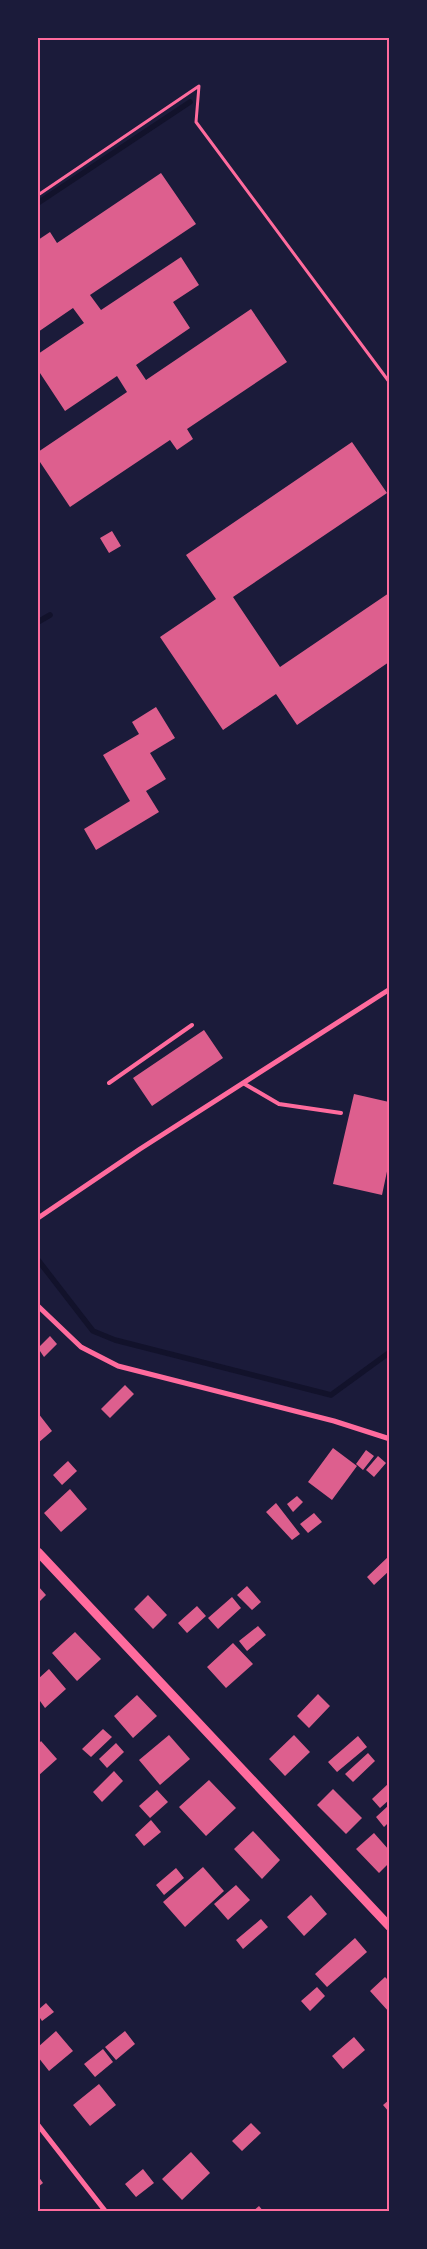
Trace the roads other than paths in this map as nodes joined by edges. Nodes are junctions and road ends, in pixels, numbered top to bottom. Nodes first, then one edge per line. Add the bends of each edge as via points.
1 (390, 990) edge
2 (192, 1025) dead end
3 (109, 1083) dead end
4 (243, 1083) junction
5 (341, 1113) dead end
6 (38, 1218) edge
7 (38, 1306) edge
8 (390, 1439) edge
9 (38, 1552) edge
10 (390, 1927) edge
11 (38, 2125) edge
12 (106, 2212) edge

1 - 4 street
2 - 3 lane
4 - 5 lane via 279,1104
4 - 6 street
7 - 8 street via 81,1347 118,1366 334,1421
9 - 10 street
11 - 12 street

